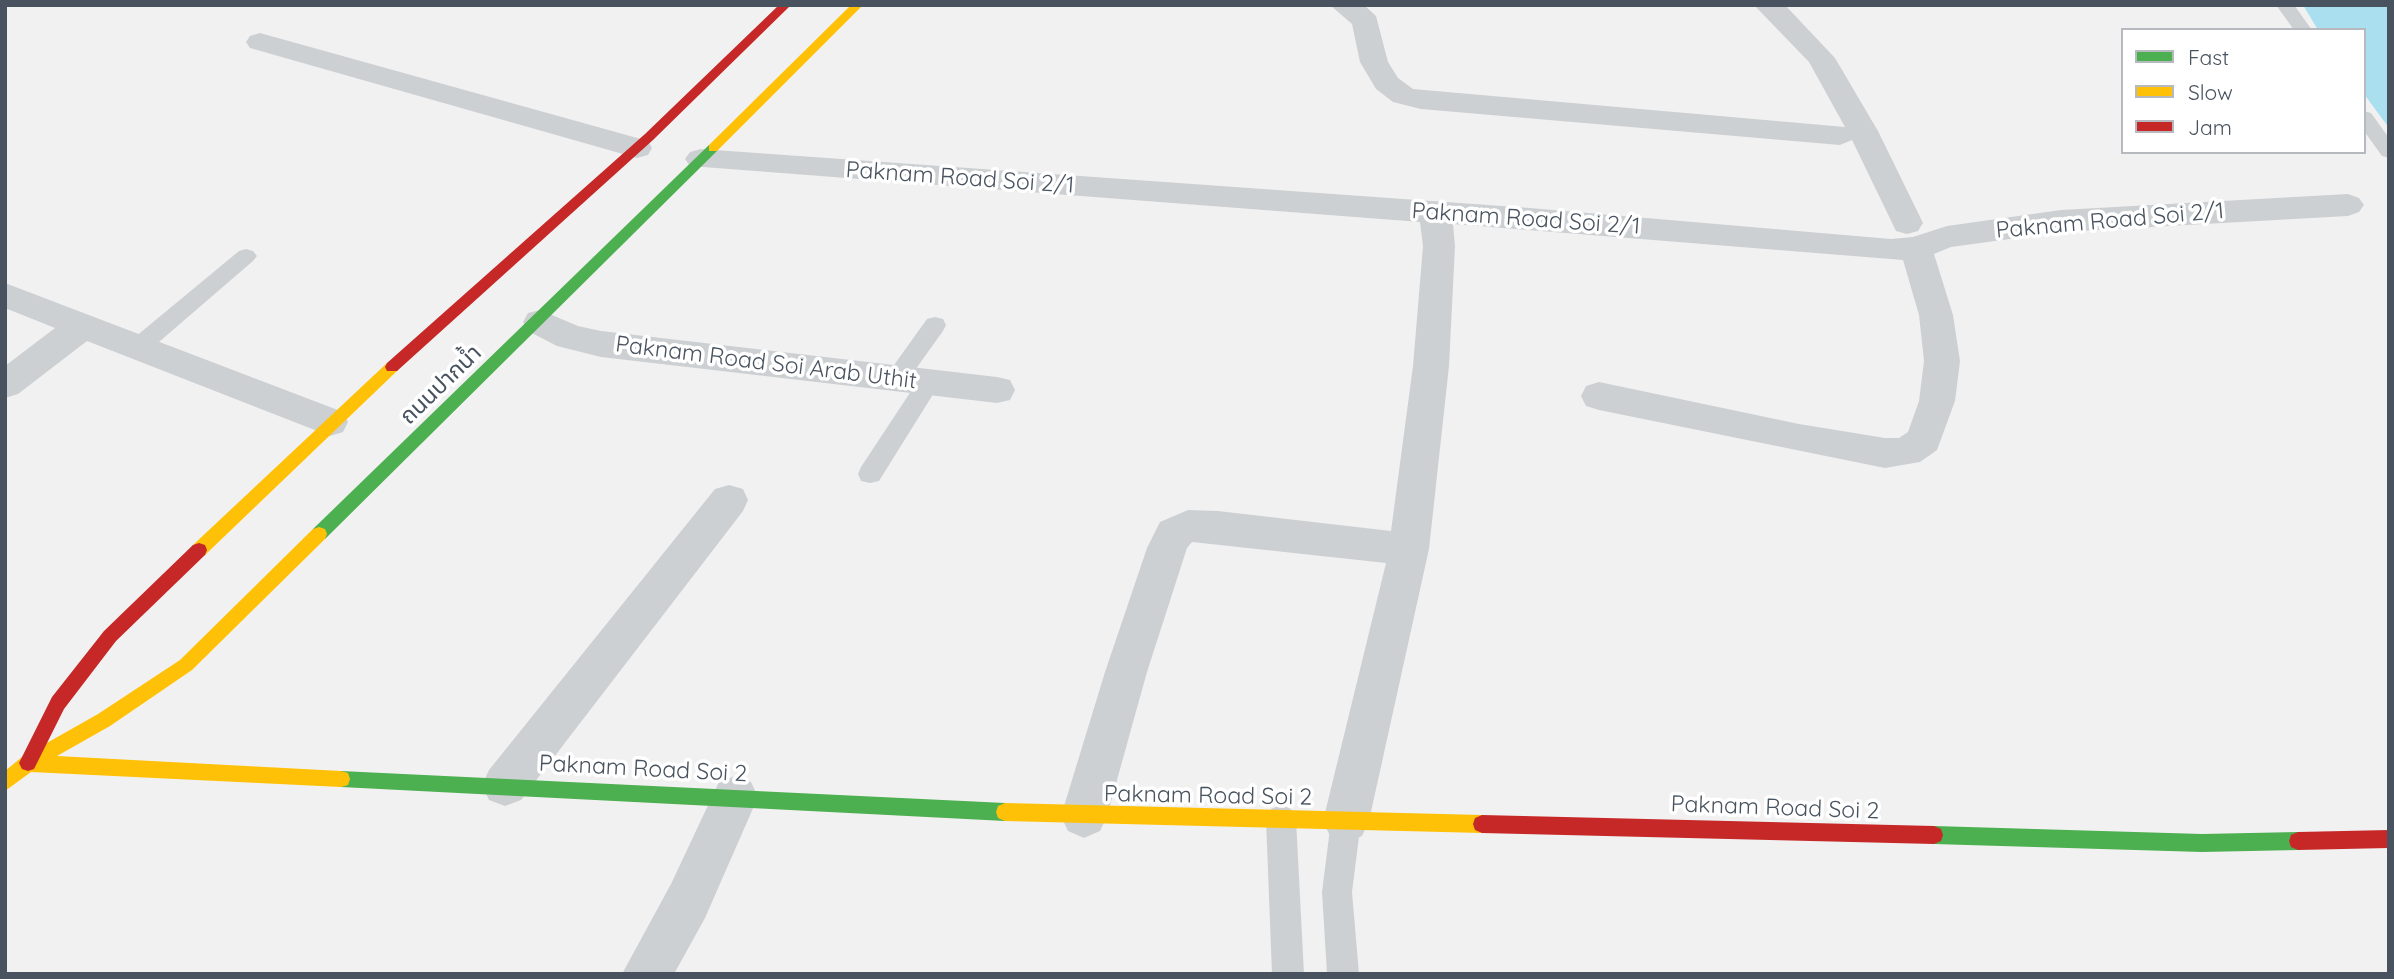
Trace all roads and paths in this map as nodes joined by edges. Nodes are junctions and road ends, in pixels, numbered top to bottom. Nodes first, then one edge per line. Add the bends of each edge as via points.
1 (786, 5) edge
2 (858, 5) edge
3 (1344, 5) edge
4 (1768, 5) edge
5 (2286, 5) edge
6 (2302, 28) edge
7 (260, 42) dead end
8 (2366, 120) edge
9 (1840, 135) dead end
10 (637, 148) junction
11 (2389, 152) edge
12 (701, 159) junction
13 (2348, 205) dead end
14 (1435, 212) junction
15 (1911, 236) junction
16 (246, 256) dead end
17 (5, 295) edge
18 (540, 321) junction
19 (934, 325) dead end
20 (81, 327) junction
21 (138, 348) junction
22 (913, 380) junction
23 (5, 385) edge
24 (997, 390) dead end
25 (1599, 396) dead end
26 (330, 422) junction
27 (870, 474) dead end
28 (729, 500) dead end
29 (1409, 549) junction
30 (28, 763) junction
31 (5, 783) edge
32 (505, 785) junction
33 (735, 797) junction
34 (1084, 816) junction
35 (1281, 819) junction
36 (1346, 821) junction
37 (2389, 839) edge
38 (647, 974) edge
39 (1288, 974) edge
40 (1343, 974) edge

1 - 10 street, ถนนปากน้ำ
2 - 12 street, ถนนปากน้ำ
3 - 9 street via 1366,22 1374,62 1386,83 1403,96
4 - 15 street via 1821,58 1864,131
5 - 6 lane
7 - 10 street
8 - 11 lane
10 - 26 street, ถนนปากน้ำ
12 - 14 street, Paknam Road Soi 2/1
12 - 18 street, ถนนปากน้ำ
13 - 15 street, Paknam Road Soi 2/1 via 2061,220 1947,237
14 - 15 street, Paknam Road Soi 2/1 via 1891,250
14 - 29 street via 1439,246 1431,366
15 - 25 street via 1936,316 1942,361 1937,401 1923,440 1907,452 1885,453 1811,440
16 - 21 lane
17 - 20 street
18 - 22 street, Paknam Road Soi Arab Uthit via 569,337 601,344
18 - 30 street, ถนนปากน้ำ via 186,665 104,720
19 - 22 lane
20 - 21 street
20 - 23 street
21 - 26 street
22 - 24 street, Paknam Road Soi Arab Uthit
22 - 27 lane
26 - 30 street, ถนนปากน้ำ via 110,636 58,703
28 - 32 street
29 - 34 street via 1217,527 1188,526 1174,533 1126,672
29 - 36 street
30 - 31 street, ถนนปากน้ำ
30 - 32 street, Paknam Road Soi 2
32 - 33 street, Paknam Road Soi 2
33 - 34 street, Paknam Road Soi 2
33 - 38 street via 688,901
34 - 35 street, Paknam Road Soi 2
35 - 36 street, Paknam Road Soi 2
35 - 39 lane
36 - 37 street, Paknam Road Soi 2 via 2202,843
36 - 40 lane via 1337,892

